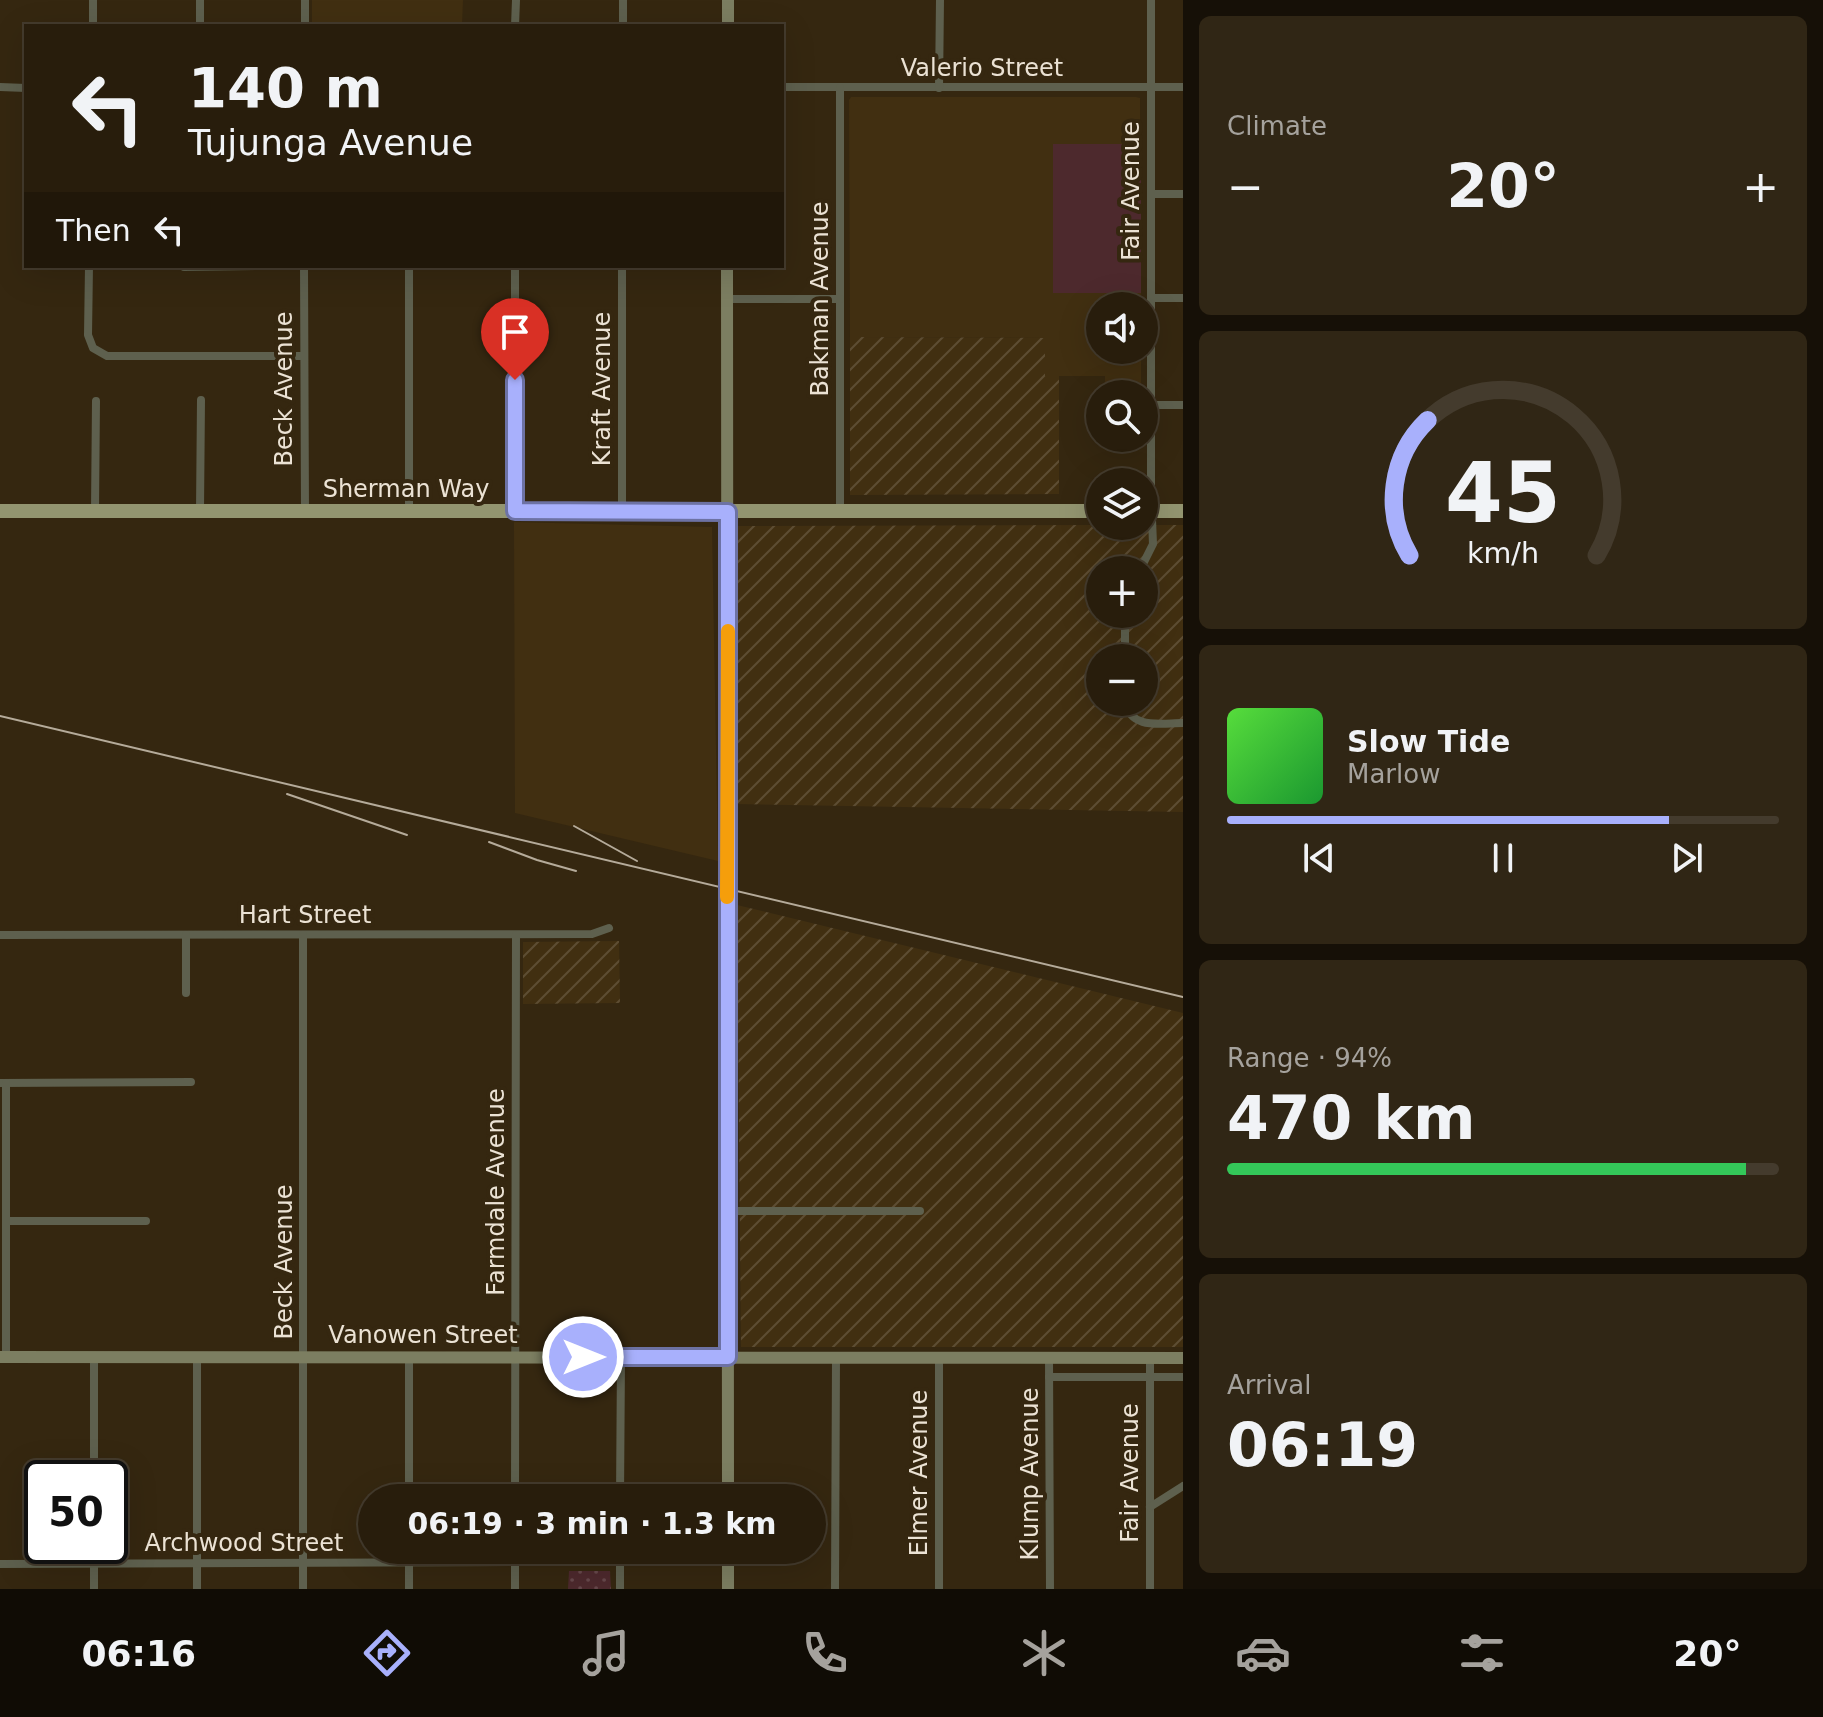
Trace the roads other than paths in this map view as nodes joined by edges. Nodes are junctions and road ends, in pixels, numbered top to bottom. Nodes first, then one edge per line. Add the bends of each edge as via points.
1 (93, 0) edge
2 (200, 0) edge
3 (305, 0) edge
4 (516, 0) edge
5 (623, 0) edge
6 (728, 0) edge
7 (940, 0) edge
8 (1151, 0) edge
9 (93, 24) edge
10 (200, 24) edge
11 (305, 24) edge
12 (515, 24) edge
13 (623, 24) edge
14 (728, 24) edge
15 (0, 87) edge
16 (784, 87) edge
17 (1183, 87) edge
18 (24, 88) edge
19 (840, 88) junction
20 (939, 88) junction
21 (1151, 88) junction
22 (1151, 194) junction
23 (1183, 194) edge
24 (89, 268) edge
25 (304, 268) edge
26 (409, 268) edge
27 (515, 268) edge
28 (622, 268) edge
29 (727, 268) edge
30 (1151, 292) edge
31 (1158, 298) edge
32 (1183, 298) edge
33 (727, 299) junction
34 (840, 299) junction
35 (304, 356) junction
36 (201, 400) dead end
37 (96, 401) dead end
38 (1158, 405) edge
39 (1183, 405) edge
40 (0, 511) edge
41 (95, 511) junction
42 (200, 511) junction
43 (305, 511) junction
44 (409, 511) junction
45 (515, 511) junction
46 (840, 511) junction
47 (1086, 511) edge
48 (1158, 511) edge
49 (1183, 511) edge
50 (622, 512) junction
51 (728, 512) junction
52 (1130, 716) edge
53 (1183, 723) edge
54 (609, 928) dead end
55 (0, 935) edge
56 (186, 935) junction
57 (303, 935) junction
58 (516, 935) junction
59 (186, 993) dead end
60 (191, 1082) dead end
61 (3, 1083) edge
62 (728, 1211) junction
63 (920, 1211) dead end
64 (6, 1221) junction
65 (146, 1221) dead end
66 (3, 1357) edge
67 (94, 1357) junction
68 (197, 1357) junction
69 (304, 1357) junction
70 (409, 1357) junction
71 (515, 1357) junction
72 (621, 1357) junction
73 (728, 1357) junction
74 (836, 1357) junction
75 (939, 1358) junction
76 (1049, 1358) junction
77 (1150, 1358) junction
78 (1183, 1358) edge
79 (1049, 1377) junction
80 (1150, 1377) junction
81 (1183, 1377) edge
82 (94, 1460) edge
83 (409, 1484) edge
84 (515, 1484) edge
85 (620, 1484) edge
86 (728, 1484) edge
87 (1183, 1486) edge
88 (1150, 1507) junction
89 (358, 1562) edge
90 (128, 1563) edge
91 (197, 1563) junction
92 (303, 1563) junction
93 (0, 1564) edge
94 (24, 1564) edge
95 (94, 1564) edge
96 (409, 1564) edge
97 (515, 1564) edge
98 (620, 1564) edge
99 (728, 1564) edge
100 (94, 1589) edge
101 (197, 1589) edge
102 (303, 1589) edge
103 (409, 1589) edge
104 (515, 1589) edge
105 (620, 1589) edge
106 (728, 1589) edge
107 (835, 1589) edge
108 (939, 1589) edge
109 (1050, 1589) edge
110 (1150, 1589) edge

1 - 9 street
2 - 10 street
3 - 11 street
4 - 12 street
5 - 13 street
6 - 14 street
7 - 20 street
8 - 21 street, Fair Avenue
15 - 18 street
16 - 19 street, Valerio Street
17 - 21 street, Valerio Street
19 - 20 street, Valerio Street
19 - 34 street, Bakman Avenue
20 - 21 street, Valerio Street
21 - 22 street, Fair Avenue
22 - 23 street
22 - 30 street, Fair Avenue
24 - 35 street via 88,335 93,348 107,356
25 - 35 street, Beck Avenue
26 - 44 street
27 - 45 street
28 - 50 street, Kraft Avenue
29 - 33 street
31 - 32 street
33 - 34 street
33 - 51 street
34 - 46 street, Bakman Avenue
35 - 43 street, Beck Avenue
36 - 42 street
37 - 41 street
38 - 39 street
40 - 41 main road, Sherman Way
41 - 42 main road, Sherman Way
42 - 43 main road, Sherman Way
43 - 44 main road, Sherman Way
44 - 45 main road, Sherman Way
45 - 50 main road, Sherman Way
46 - 47 main road, Sherman Way
46 - 51 main road, Sherman Way
48 - 49 main road
50 - 51 main road, Sherman Way
51 - 62 street
52 - 53 street via 1143,723
54 - 58 street, Hart Street via 592,934
55 - 56 street, Hart Street
56 - 57 street, Hart Street
56 - 59 street
57 - 58 street, Hart Street
57 - 69 street, Beck Avenue
58 - 71 street, Farmdale Avenue
60 - 61 street
61 - 64 street
62 - 63 street
62 - 73 street
64 - 65 street
64 - 66 street
66 - 67 street, Vanowen Street
67 - 68 street, Vanowen Street
67 - 82 street
68 - 69 street, Vanowen Street
68 - 91 street
69 - 70 street, Vanowen Street
69 - 92 street, Beck Avenue
70 - 71 street, Vanowen Street
70 - 83 street
71 - 72 street, Vanowen Street
71 - 84 street, Farmdale Avenue
72 - 73 street, Vanowen Street
72 - 85 street
73 - 74 street, Vanowen Street
73 - 86 street
74 - 75 street, Vanowen Street
74 - 107 street
75 - 76 street, Vanowen Street
75 - 108 street, Elmer Avenue
76 - 77 street, Vanowen Street
76 - 79 street, Klump Avenue
77 - 78 street, Vanowen Street
77 - 80 street, Fair Avenue
79 - 80 street
79 - 109 street, Klump Avenue
80 - 81 street
80 - 88 street, Fair Avenue
87 - 88 street
88 - 110 street, Fair Avenue
89 - 92 street, Archwood Street
90 - 91 street, Archwood Street
91 - 92 street, Archwood Street
91 - 101 street
92 - 102 street, Beck Avenue
93 - 94 street, Archwood Street
95 - 100 street
96 - 103 street
97 - 104 street
98 - 105 street
99 - 106 street

